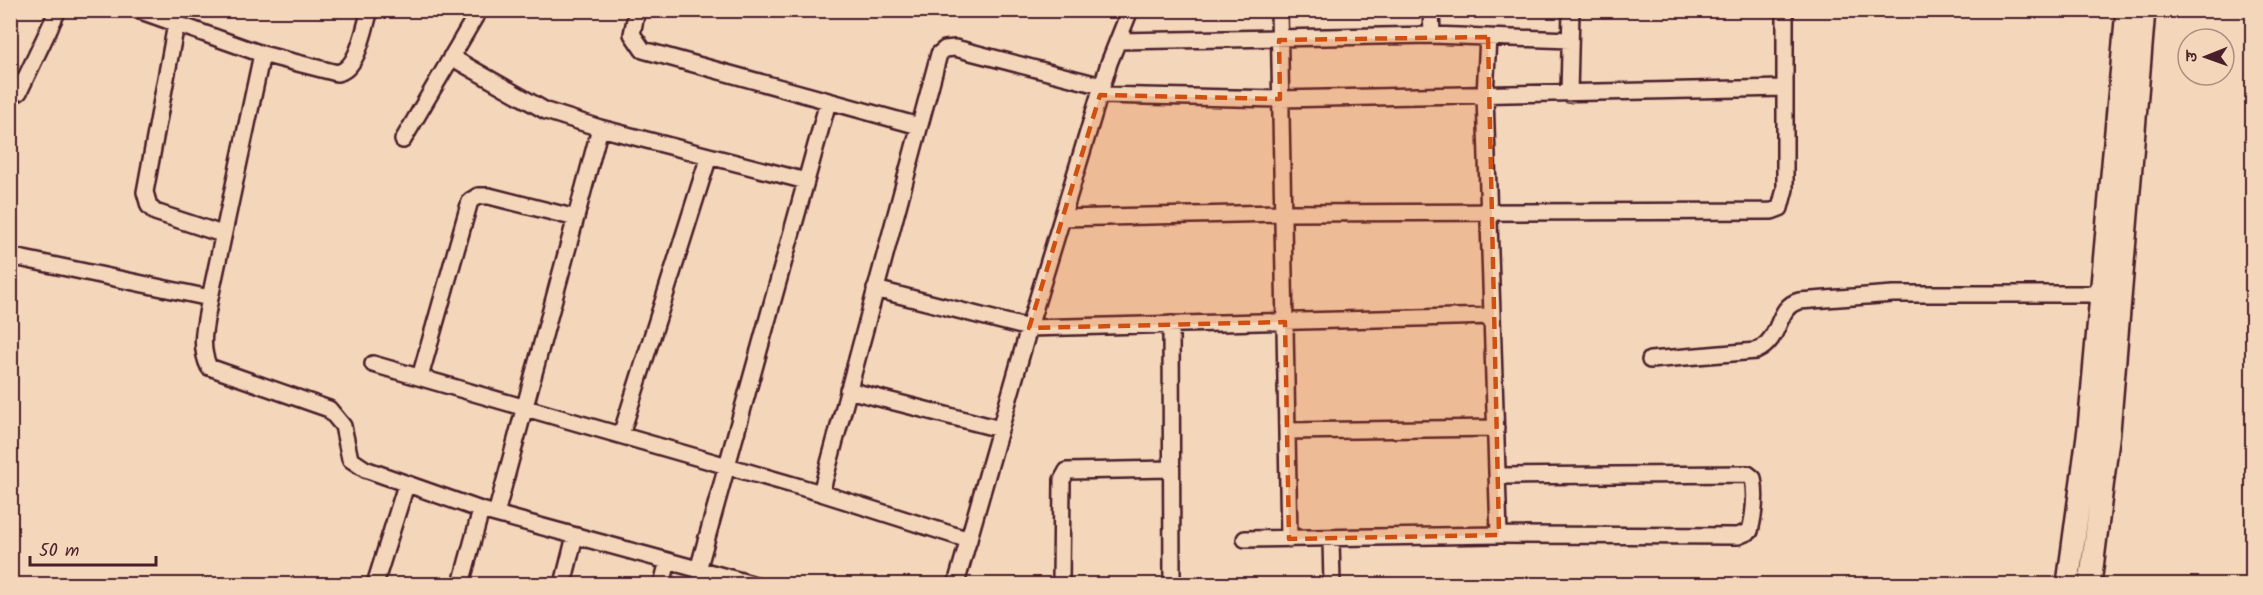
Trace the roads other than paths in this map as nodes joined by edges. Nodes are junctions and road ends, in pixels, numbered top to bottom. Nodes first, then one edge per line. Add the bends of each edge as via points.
1 (58, 10) edge
2 (138, 10) edge
3 (370, 10) edge
4 (479, 10) edge
5 (637, 10) edge
6 (1279, 10) edge
7 (1431, 10) edge
8 (1571, 10) edge
9 (1785, 10) edge
10 (2127, 10) edge
11 (2144, 10) edge
12 (1126, 11) edge
13 (176, 24) junction
14 (1432, 35) junction
15 (1488, 37) junction
16 (1280, 40) junction
17 (1570, 40) junction
18 (1118, 41) junction
19 (262, 54) junction
20 (451, 57) junction
21 (1785, 88) junction
22 (1101, 91) junction
23 (20, 92) dead end
24 (1569, 94) junction
25 (1485, 95) junction
26 (1281, 99) junction
27 (828, 102) junction
28 (919, 126) junction
29 (600, 128) junction
30 (403, 140) dead end
31 (709, 156) junction
32 (806, 181) junction
33 (1283, 213) junction
34 (1489, 213) junction
35 (576, 218) junction
36 (1062, 218) junction
37 (222, 234) junction
38 (14, 257) dead end
39 (875, 289) junction
40 (2101, 294) junction
41 (210, 298) junction
42 (1492, 316) junction
43 (1285, 322) junction
44 (1171, 324) junction
45 (1029, 328) junction
46 (1650, 360) dead end
47 (373, 364) dead end
48 (420, 377) junction
49 (848, 390) junction
50 (525, 407) junction
51 (1496, 428) junction
52 (1000, 429) junction
53 (1287, 431) junction
54 (621, 435) junction
55 (727, 466) junction
56 (1171, 470) junction
57 (1497, 476) junction
58 (406, 485) junction
59 (821, 493) junction
60 (489, 512) junction
61 (1499, 535) junction
62 (575, 536) junction
63 (1331, 538) junction
64 (1245, 539) dead end
65 (1289, 539) junction
66 (969, 540) junction
67 (668, 561) junction
68 (698, 570) junction
69 (375, 585) edge
70 (461, 585) edge
71 (563, 585) edge
72 (662, 585) edge
73 (752, 585) edge
74 (956, 585) edge
75 (1061, 585) edge
76 (1172, 585) edge
77 (1332, 585) edge
78 (2068, 585) edge
79 (2090, 585) edge

1 - 23 street
2 - 13 street
3 - 19 street via 351,65 343,72
4 - 20 street
5 - 27 street via 632,34 643,50
6 - 16 street
7 - 14 street
8 - 17 street
9 - 21 street
10 - 40 main road
11 - 79 main road via 2109,431
12 - 18 street
13 - 19 street
13 - 37 street via 145,192 155,212
14 - 15 street
14 - 16 street
15 - 17 street
15 - 25 street
16 - 18 street
16 - 26 street
17 - 24 street
18 - 22 street
19 - 37 street
20 - 29 street via 546,111
20 - 30 street
21 - 24 street
21 - 34 street via 1785,189 1780,208
22 - 26 street
22 - 28 street via 948,48 939,54
22 - 36 street
24 - 25 street
25 - 26 street
25 - 34 street
26 - 33 street
27 - 28 street
27 - 32 street
28 - 39 street
29 - 31 street
29 - 35 street
31 - 32 street
31 - 54 street
32 - 55 street
33 - 34 street
33 - 36 street
33 - 43 street
34 - 42 street
35 - 48 street via 489,196 470,201
35 - 50 street
36 - 45 street
37 - 41 street
38 - 41 street
39 - 45 street
39 - 49 street
40 - 46 street via 1893,294 1799,302 1786,309 1772,340 1756,351
40 - 78 main road via 2089,428
41 - 58 street via 203,339 203,355 209,367 329,409 343,426 354,464
42 - 43 street
42 - 51 street
43 - 44 street
43 - 53 street
44 - 45 street
44 - 56 street
45 - 52 street
47 - 48 street
48 - 50 street
49 - 52 street
49 - 59 street
50 - 54 street
50 - 60 street
51 - 53 street
51 - 57 street
52 - 66 street
53 - 65 street
54 - 55 street
55 - 59 street
55 - 68 street
56 - 75 street via 1067,471 1062,480
56 - 76 street
57 - 61 street
57 - 61 street via 1748,474 1755,485 1750,531 1738,536
58 - 60 street
58 - 69 street
59 - 66 street
60 - 62 street
60 - 70 street
61 - 63 street
62 - 67 street
62 - 71 street
63 - 65 street
63 - 77 street
64 - 65 street
66 - 74 street
67 - 68 street
67 - 72 street
68 - 73 street

